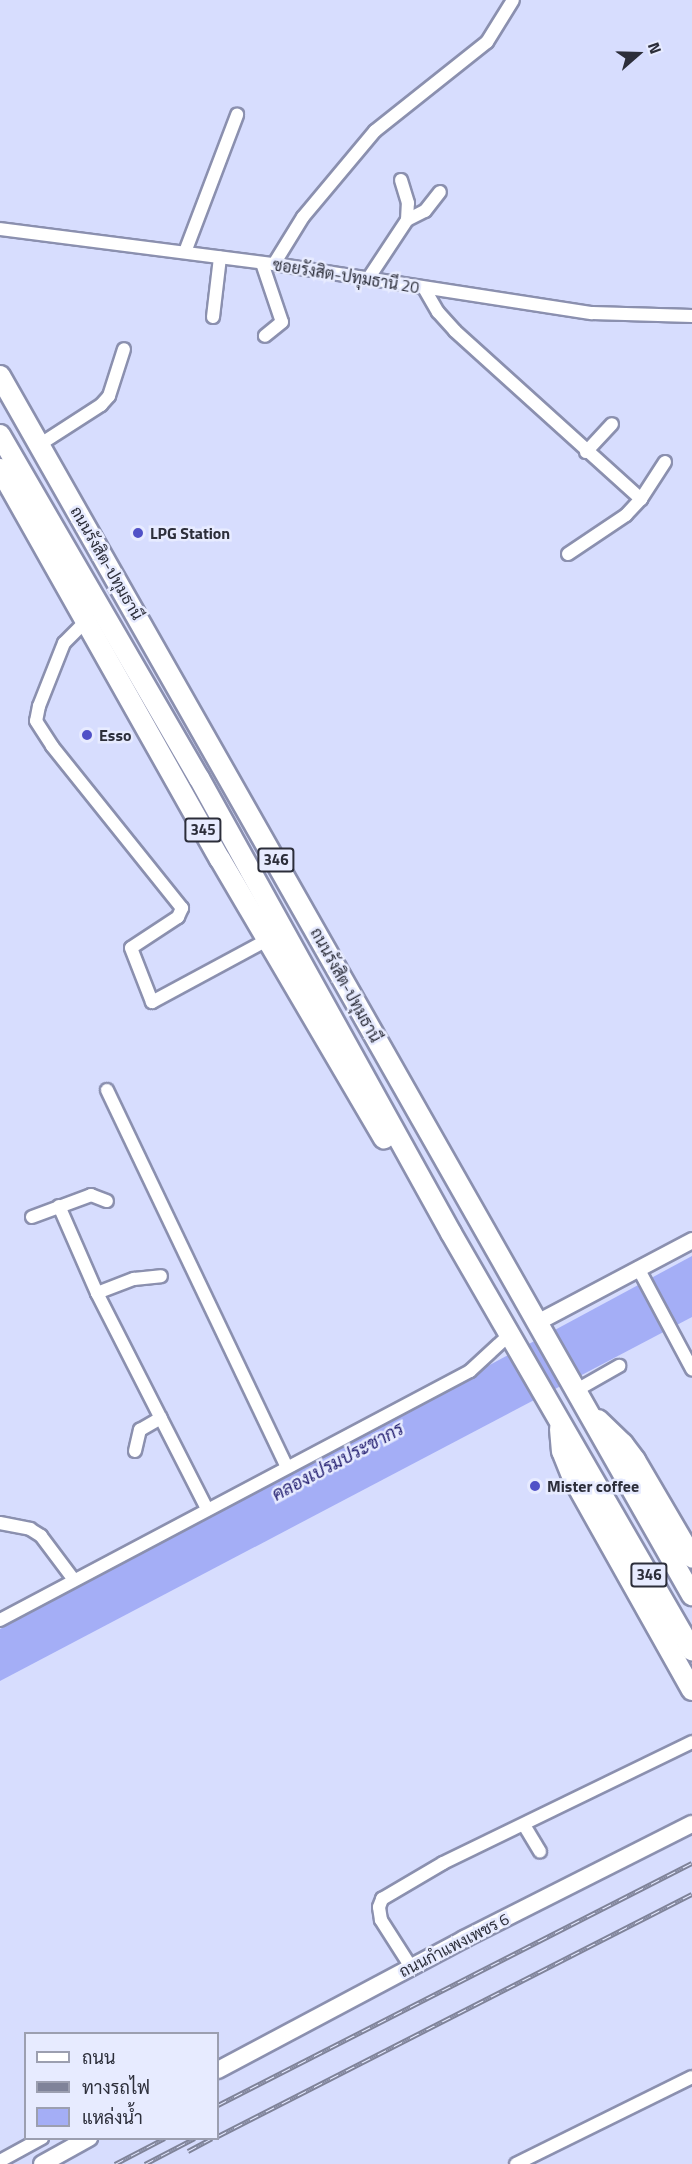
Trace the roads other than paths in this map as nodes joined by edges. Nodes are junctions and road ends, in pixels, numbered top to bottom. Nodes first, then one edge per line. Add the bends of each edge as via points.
1 (513, 0) edge
2 (237, 115) dead end
3 (401, 180) dead end
4 (440, 192) dead end
5 (407, 220) junction
6 (0, 229) edge
7 (184, 252) junction
8 (220, 257) junction
9 (268, 263) junction
10 (368, 279) junction
11 (424, 288) junction
12 (692, 316) edge
13 (213, 317) dead end
14 (265, 336) dead end
15 (124, 349) dead end
16 (2, 382) edge
17 (612, 424) dead end
18 (0, 435) edge
19 (39, 445) junction
20 (586, 452) junction
21 (665, 462) dead end
22 (0, 469) edge
23 (641, 499) junction
24 (568, 554) dead end
25 (86, 621) junction
26 (267, 940) junction
27 (107, 1090) dead end
28 (422, 1181) junction
29 (108, 1201) dead end
30 (59, 1206) junction
31 (32, 1217) dead end
32 (692, 1240) edge
33 (639, 1270) junction
34 (161, 1276) dead end
35 (97, 1293) junction
36 (539, 1327) junction
37 (513, 1340) junction
38 (619, 1366) dead end
39 (692, 1369) edge
40 (577, 1394) junction
41 (161, 1418) junction
42 (560, 1422) junction
43 (135, 1451) dead end
44 (287, 1467) junction
45 (207, 1509) junction
46 (0, 1523) edge
47 (692, 1557) edge
48 (74, 1580) junction
49 (692, 1595) edge
50 (0, 1620) edge
51 (692, 1650) edge
52 (692, 1690) edge
53 (692, 1742) edge
54 (692, 1824) edge
55 (524, 1825) junction
56 (540, 1852) dead end
57 (411, 1967) junction
58 (219, 2069) edge
59 (692, 2077) edge
60 (40, 2140) edge
61 (87, 2140) edge
62 (0, 2161) edge
63 (530, 2161) edge
64 (42, 2164) edge
65 (516, 2164) edge

1 - 9 street via 487,42 375,132
2 - 7 street
3 - 5 street via 408,203
4 - 5 street via 425,211
5 - 10 street
6 - 7 street, ซอยรังสิต-ปทุมธานี 20
7 - 8 street, ซอยรังสิต-ปทุมธานี 20
8 - 9 street, ซอยรังสิต-ปทุมธานี 20
8 - 13 street
9 - 10 street, ซอยรังสิต-ปทุมธานี 20
9 - 14 street via 282,322
10 - 11 street, ซอยรังสิต-ปทุมธานี 20
11 - 12 street, ซอยรังสิต-ปทุมธานี 20 via 592,313
11 - 20 street via 445,321
15 - 19 street via 109,396
16 - 19 main road, ถนนรังสิต-ปทุมธานี / 346
17 - 20 street
18 - 28 main road, ถนนรังสิต-ปทุมธานี / 346 via 204,788
19 - 36 main road, ถนนรังสิต-ปทุมธานี / 346
20 - 23 street
21 - 23 street
22 - 25 main road, 345
23 - 24 street via 626,515
25 - 26 main road, 345
25 - 26 street via 64,643 36,721 182,908 177,917 131,948 152,1002
26 - 28 main road, 345 via 385,1139
27 - 44 street
28 - 37 main road, ถนนรังสิต-ปทุมธานี / 346
29 - 30 street via 91,1195
30 - 31 street
30 - 35 street
32 - 33 street
33 - 36 street
33 - 39 street
34 - 35 street via 134,1279
35 - 41 street
36 - 40 main road, ถนนรังสิต-ปทุมธานี / 346
37 - 42 main road, ถนนรังสิต-ปทุมธานี / 346
37 - 44 street via 470,1371
38 - 40 street
40 - 47 main road via 636,1460
40 - 49 main road, ถนนรังสิต-ปทุมธานี / 346
41 - 43 street via 140,1430
41 - 45 street
42 - 51 main road, ถนนรังสิต-ปทุมธานี / 346
42 - 52 main road via 562,1451 573,1478
44 - 45 street
45 - 48 street
46 - 48 street via 30,1529 41,1536
48 - 50 street
53 - 55 street
54 - 57 main road, ถนนกำแพงเพชร 6
55 - 56 street
55 - 57 street via 443,1863 382,1899 381,1920
57 - 58 main road, ถนนกำแพงเพชร 6
59 - 63 street
60 - 62 street
61 - 64 main road
63 - 65 street

